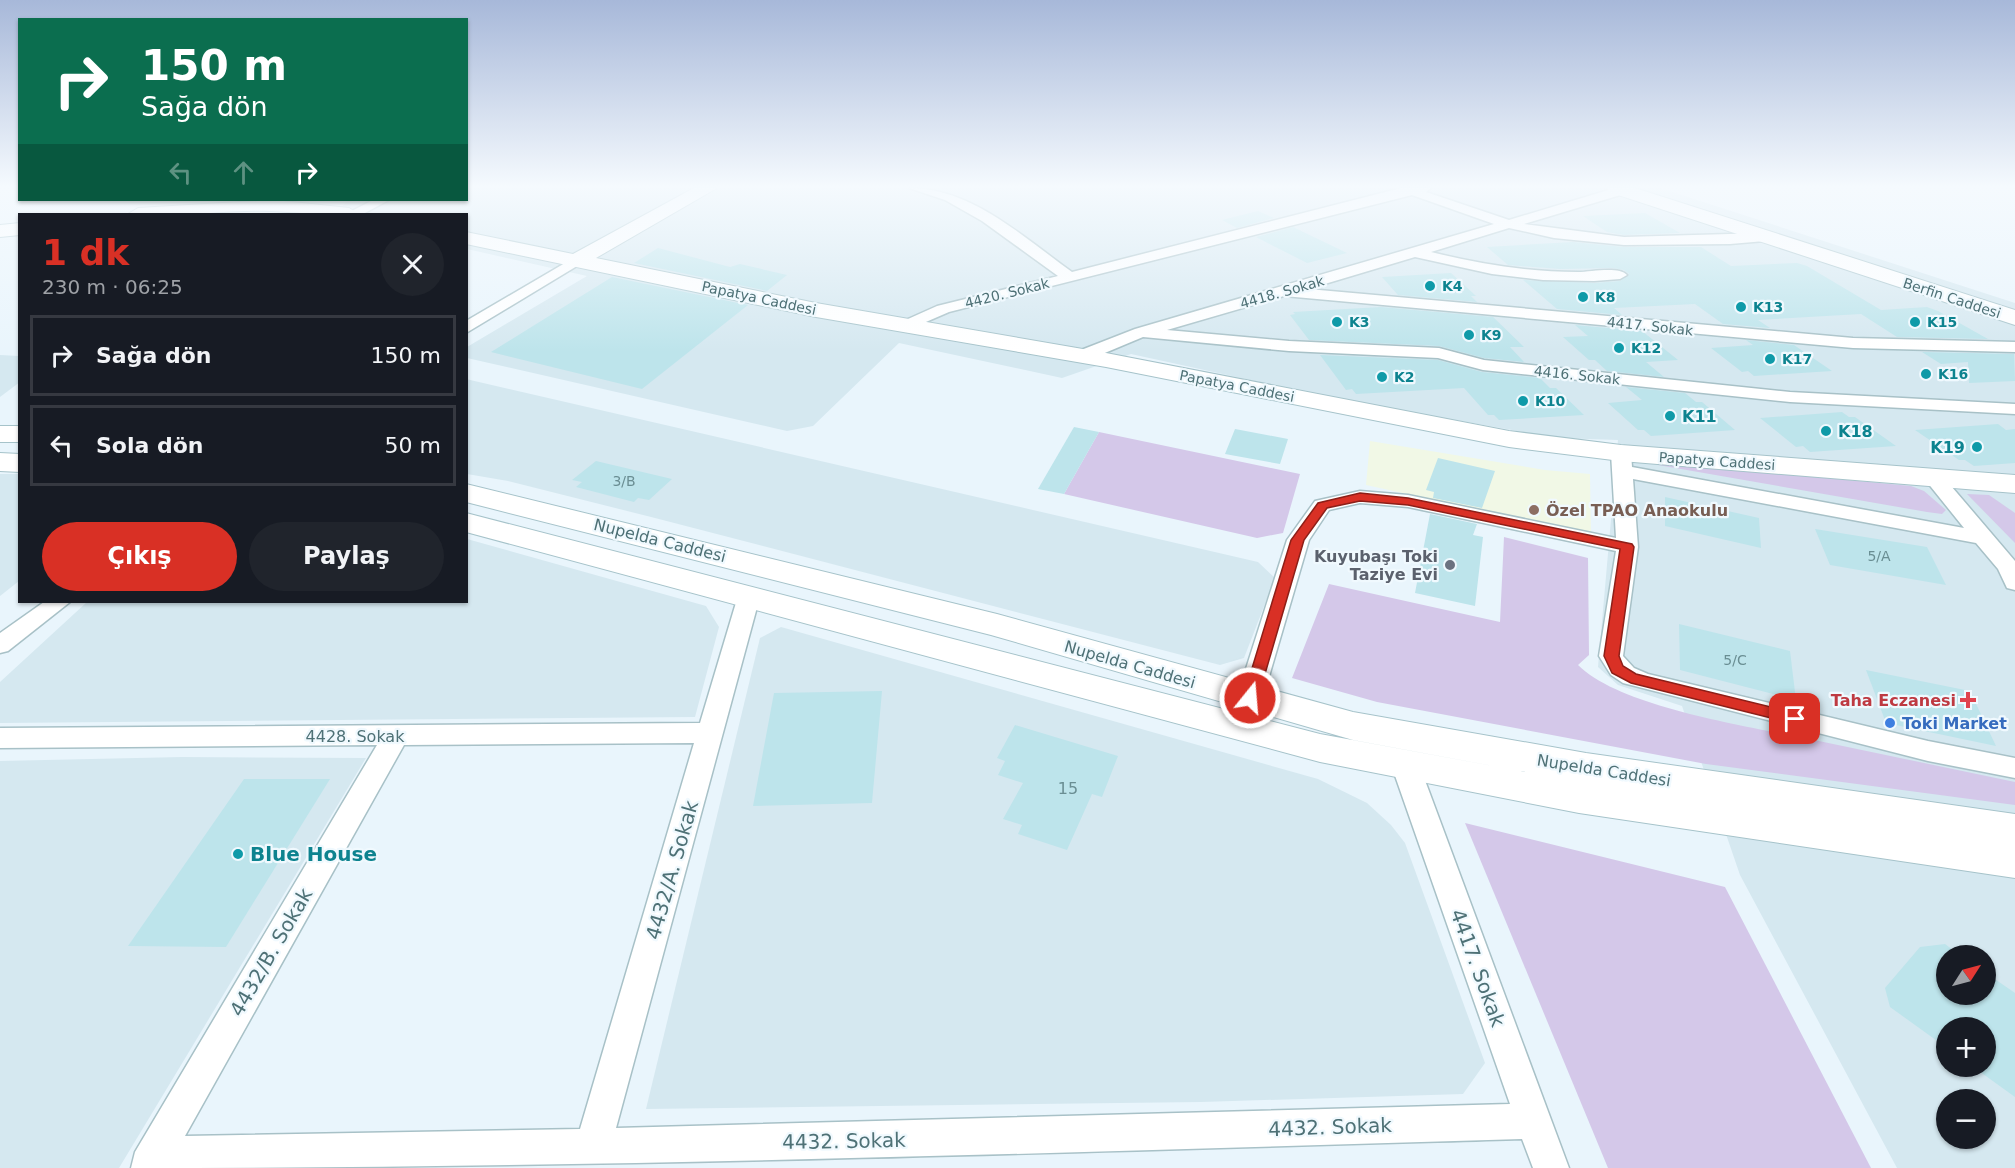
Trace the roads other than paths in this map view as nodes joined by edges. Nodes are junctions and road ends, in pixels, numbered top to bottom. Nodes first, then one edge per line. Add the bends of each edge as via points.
1 (489, 243) edge
2 (609, 243) edge
3 (1021, 243) edge
4 (1205, 243) edge
5 (1450, 243) edge
6 (1633, 243) edge
7 (1700, 243) edge
8 (1782, 243) edge
9 (1415, 253) junction
10 (577, 260) junction
11 (1620, 275) dead end
12 (1069, 277) junction
13 (1285, 292) junction
14 (2015, 318) edge
15 (905, 326) junction
16 (468, 327) edge
17 (1141, 332) junction
18 (2015, 347) edge
19 (1082, 356) junction
20 (2015, 409) edge
21 (0, 434) edge
22 (18, 434) edge
23 (0, 462) edge
24 (1621, 462) junction
25 (18, 463) edge
26 (1933, 477) junction
27 (2015, 484) edge
28 (468, 493) edge
29 (468, 523) edge
30 (1985, 538) junction
31 (1627, 547) junction
32 (2015, 583) edge
33 (749, 596) junction
34 (58, 603) edge
35 (0, 645) edge
36 (1250, 698) junction
37 (710, 733) junction
38 (396, 735) junction
39 (0, 738) edge
40 (1406, 767) junction
41 (2015, 768) edge
42 (2015, 831) edge
43 (2015, 860) edge
44 (1533, 1121) junction
45 (594, 1144) junction
46 (150, 1161) edge
47 (1551, 1168) edge

1 - 10 street, Papatya Caddesi
2 - 10 street
3 - 12 street
4 - 12 street, 4420. Sokak
5 - 9 street, 4418. Sokak
6 - 7 street
8 - 14 street, Berfin Caddesi
9 - 11 street via 1526,275 1584,279
9 - 13 street, 4418. Sokak
10 - 15 street, Papatya Caddesi
10 - 16 street
12 - 15 street, 4420. Sokak via 943,309
13 - 17 street, 4418. Sokak
13 - 18 street, 4417. Sokak via 1853,344
15 - 19 street, Papatya Caddesi
17 - 19 street, 4418. Sokak
17 - 20 street, 4416. Sokak via 1289,346 1439,353 1484,365 1790,397
19 - 24 street, Papatya Caddesi
21 - 22 street
23 - 25 street
24 - 26 street, Papatya Caddesi
24 - 30 street
24 - 31 street
26 - 27 street, Papatya Caddesi
26 - 30 street
28 - 36 street, Nupelda Caddesi via 997,625
29 - 33 street, Nupelda Caddesi
30 - 32 street via 2008,567
31 - 36 street via 1408,501 1360,497 1323,505 1298,540
31 - 41 street via 1611,656 1617,669 1631,678 1928,751
33 - 37 street, 4432/A. Sokak
33 - 40 street, Nupelda Caddesi via 1320,748
34 - 35 street
36 - 42 street, Nupelda Caddesi via 1353,726 1439,743
37 - 38 street, 4428. Sokak
37 - 45 street, 4432/A. Sokak
38 - 39 street, 4428. Sokak
38 - 46 street, 4432/B. Sokak
40 - 43 street, Nupelda Caddesi via 1594,801
40 - 44 street, 4417. Sokak
44 - 45 street, 4432. Sokak via 835,1142
44 - 47 street, 4417. Sokak
45 - 46 street, 4432. Sokak

